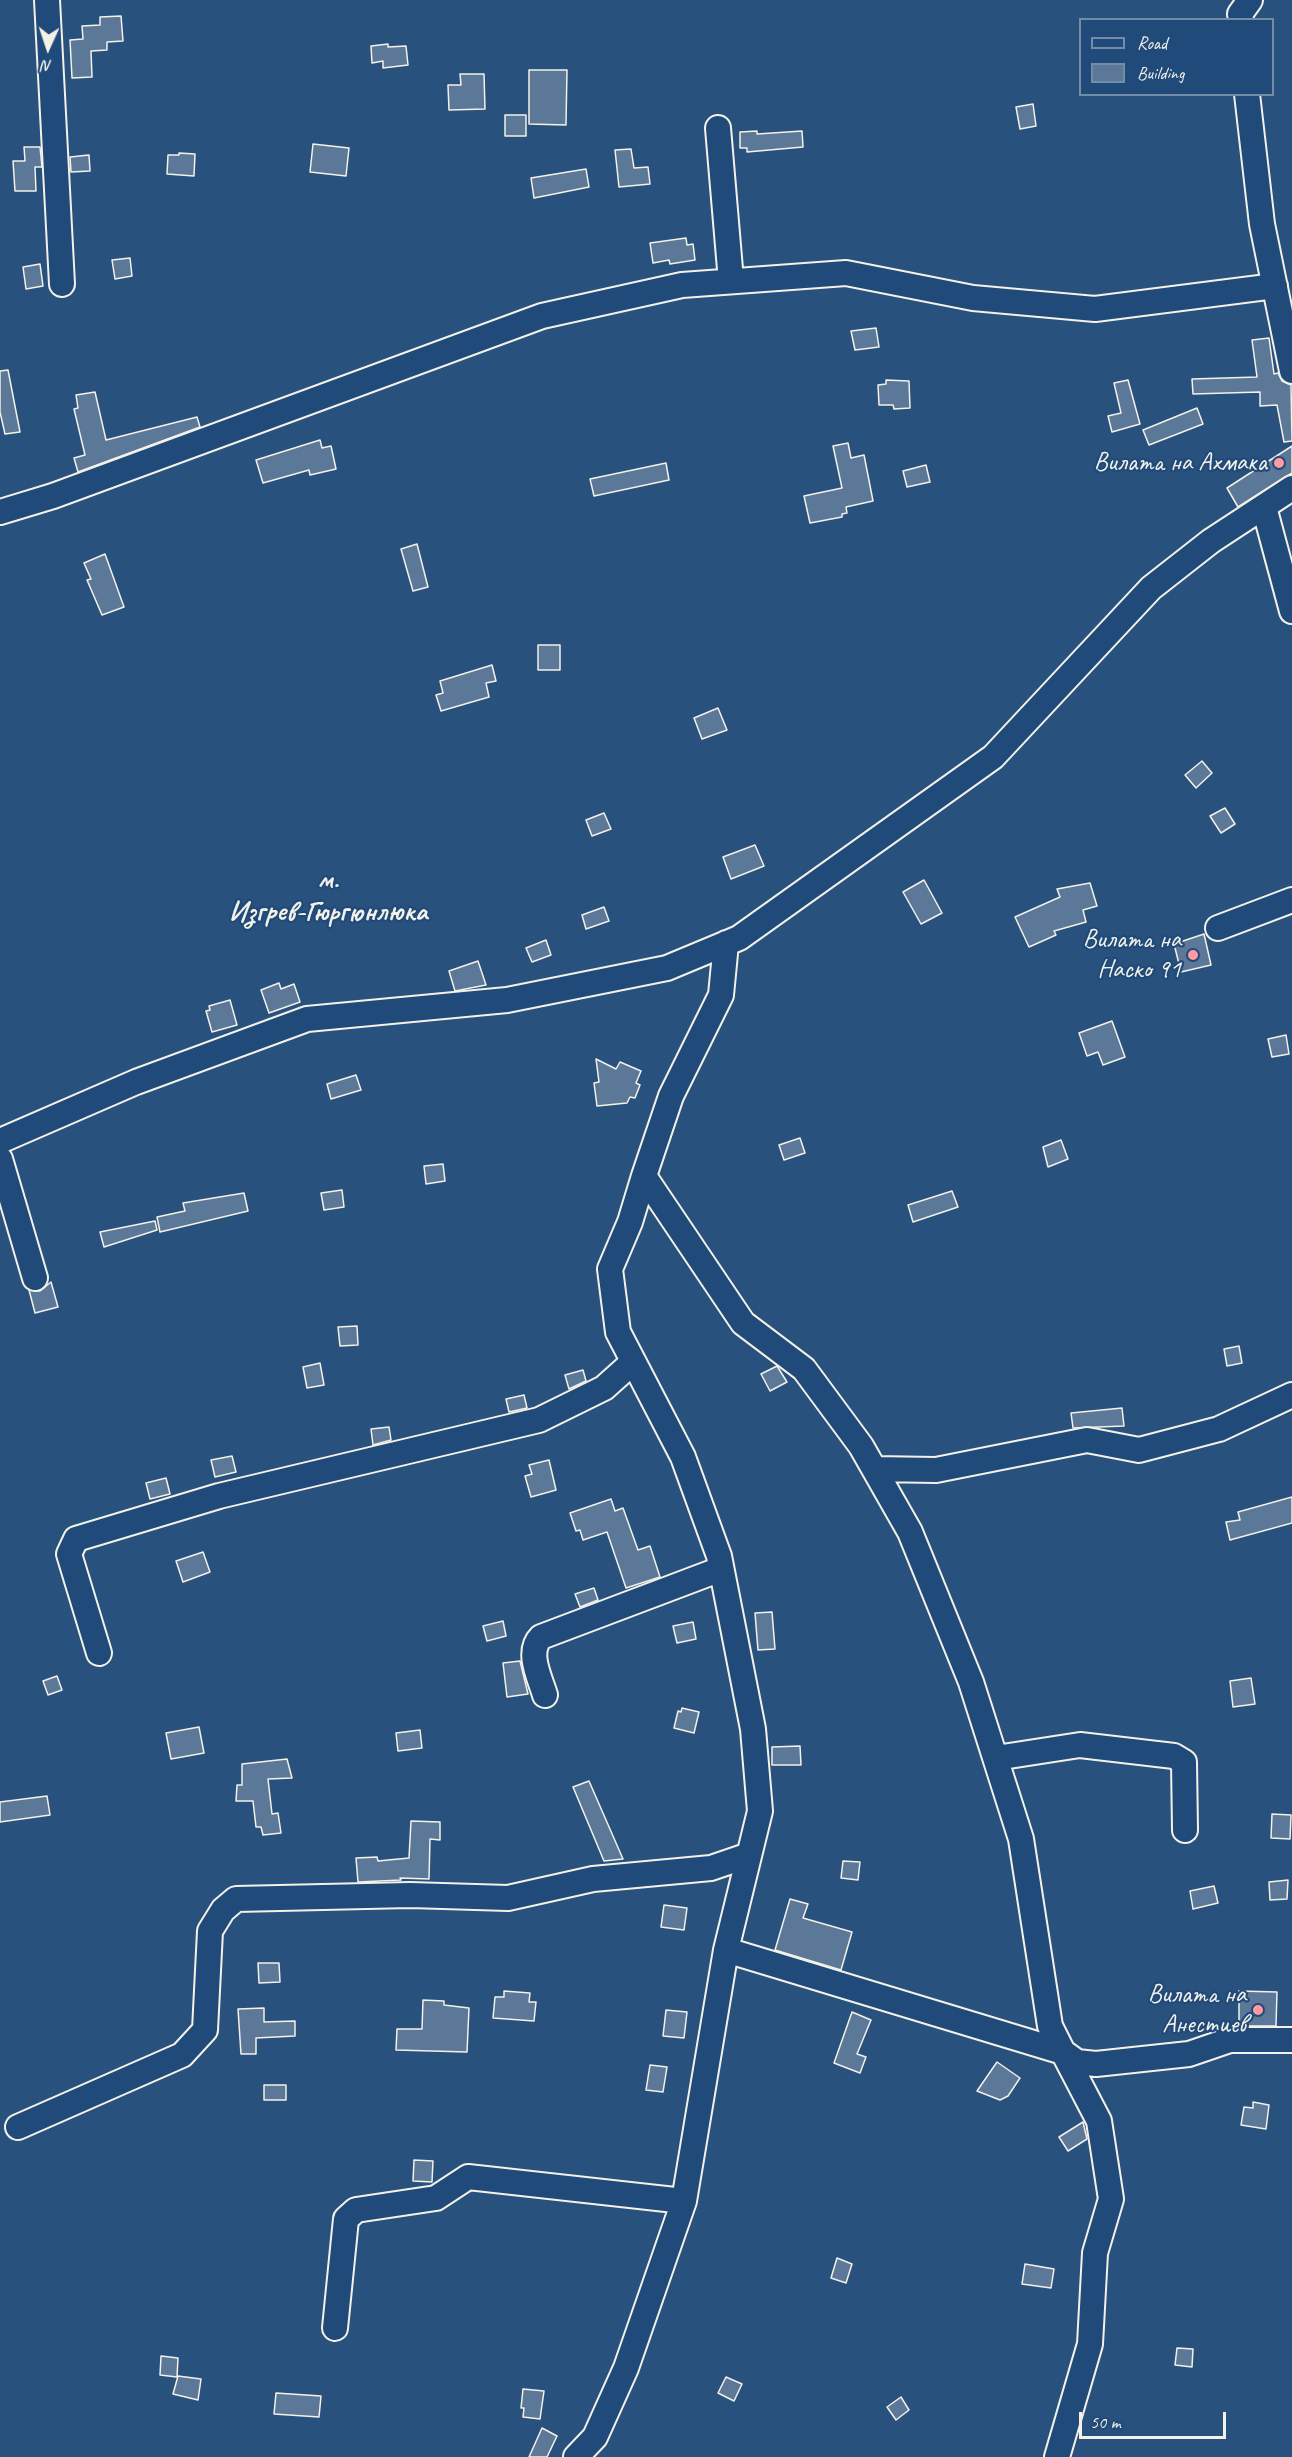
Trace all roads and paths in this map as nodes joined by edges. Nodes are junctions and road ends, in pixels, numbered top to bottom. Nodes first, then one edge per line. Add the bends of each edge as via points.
1 (47, 0) edge
2 (1250, 0) edge
3 (1241, 18) edge
4 (1247, 96) edge
5 (718, 128) dead end
6 (731, 281) junction
7 (62, 284) dead end
8 (1275, 286) junction
9 (1292, 371) edge
10 (1292, 488) edge
11 (1264, 507) junction
12 (0, 512) edge
13 (1292, 611) edge
14 (1292, 900) edge
15 (1218, 928) dead end
16 (726, 943) junction
17 (0, 1141) edge
18 (0, 1159) edge
19 (644, 1176) junction
20 (35, 1278) dead end
21 (633, 1362) junction
22 (1292, 1395) edge
23 (874, 1469) junction
24 (722, 1569) junction
25 (99, 1653) dead end
26 (544, 1695) dead end
27 (996, 1758) junction
28 (1185, 1830) dead end
29 (749, 1855) junction
30 (726, 1950) junction
31 (1292, 2040) edge
32 (1063, 2052) junction
33 (18, 2127) dead end
34 (684, 2201) junction
35 (335, 2328) dead end
36 (576, 2457) edge
37 (1057, 2457) edge

1 - 7 street
2 - 3 street
4 - 8 street via 1262,224
5 - 6 street
6 - 8 street via 846,273 973,298 1095,309
6 - 12 street via 682,285 542,316
8 - 9 street
10 - 11 street
11 - 13 street
11 - 16 street via 1150,588 993,757 739,938
14 - 15 street
16 - 17 street via 667,968 507,1000 307,1019 136,1082
16 - 19 street via 721,995 671,1096
18 - 20 street
19 - 21 street via 610,1269 618,1332
19 - 23 street via 742,1323 804,1369
21 - 24 street via 683,1457
21 - 25 street via 604,1388 539,1420 219,1496 76,1539 69,1554
22 - 23 street via 1219,1429 1139,1450 1087,1440 936,1470
23 - 27 street via 910,1533 946,1614
24 - 26 street via 541,1637 534,1655
24 - 29 street via 753,1729 760,1811
27 - 28 street via 1080,1745 1174,1756 1184,1762
27 - 32 street via 1021,1839 1050,2026
29 - 30 street
29 - 33 street via 711,1868 592,1879 508,1898 410,1895 236,1899 223,1910 210,1931 205,2030 182,2055
30 - 32 street
30 - 34 street
31 - 32 street via 1230,2040 1189,2054 1096,2064 1077,2062
32 - 37 street via 1100,2121 1111,2199 1095,2253 1090,2344
34 - 35 street via 468,2177 436,2198 356,2210 346,2219
34 - 36 street via 626,2368 595,2437

